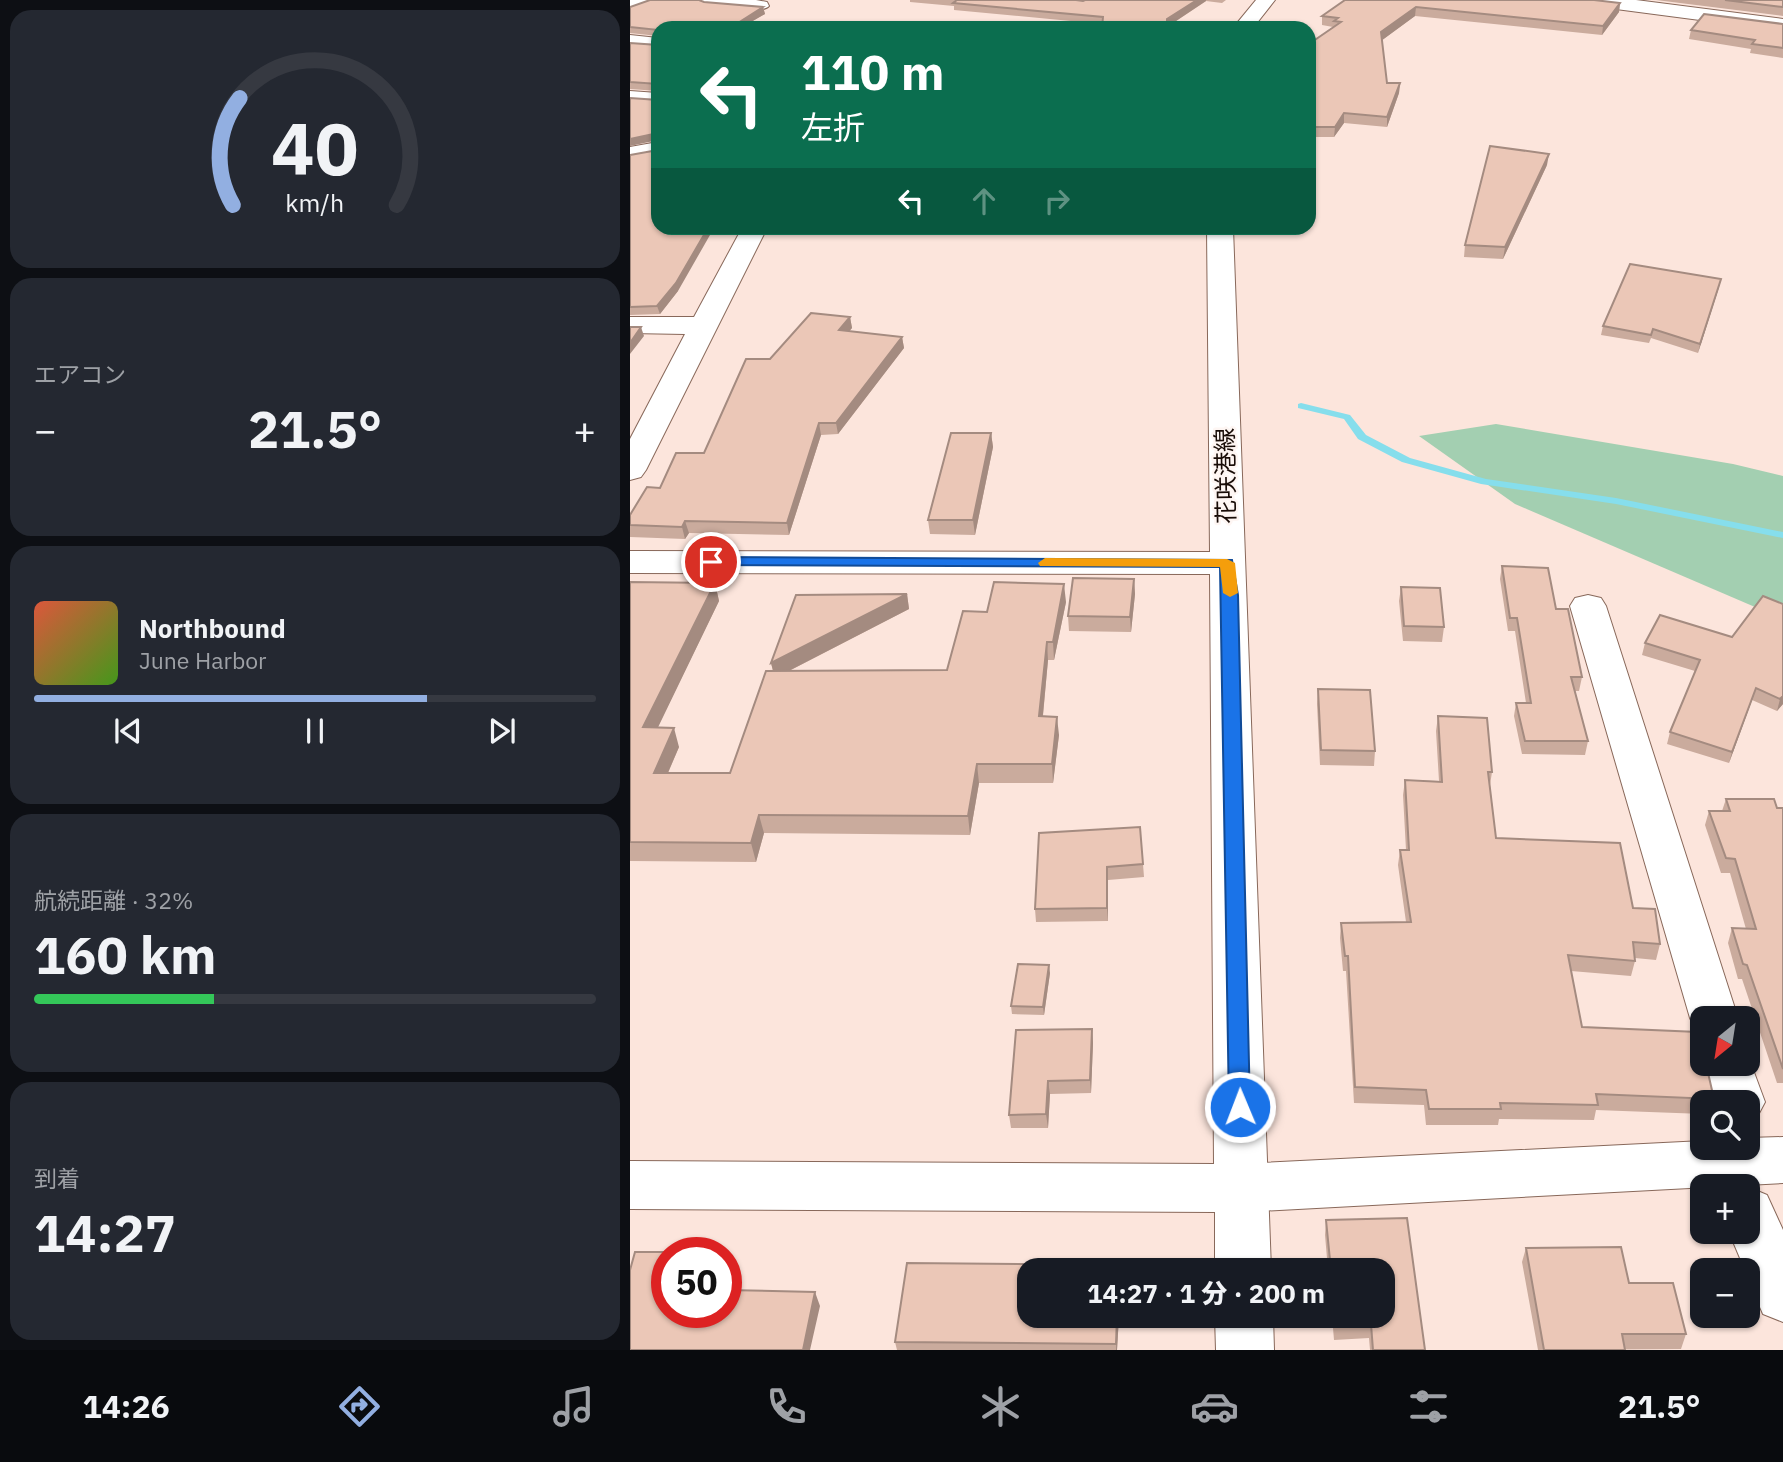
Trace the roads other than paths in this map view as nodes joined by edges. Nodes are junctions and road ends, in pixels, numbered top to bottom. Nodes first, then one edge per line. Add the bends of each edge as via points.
1 (699, 0) edge
2 (1076, 0) edge
3 (1084, 0) edge
4 (1266, 0) edge
5 (1593, 0) edge
6 (1665, 4) edge
7 (760, 6) edge
8 (1249, 21) edge
9 (1783, 25) edge
10 (630, 41) edge
11 (651, 43) edge
12 (630, 97) edge
13 (651, 98) edge
14 (651, 150) edge
15 (630, 154) edge
16 (750, 235) edge
17 (1220, 235) edge
18 (630, 325) edge
19 (705, 326) junction
20 (630, 470) edge
21 (630, 562) edge
22 (1227, 563) junction
23 (1588, 606) dead end
24 (1710, 1006) edge
25 (1750, 1169) edge
26 (630, 1185) edge
27 (1241, 1188) junction
28 (1243, 1258) edge
29 (1783, 1295) edge
30 (1244, 1328) edge
31 (1245, 1350) edge

1 - 7 street
2 - 3 street
4 - 8 street
5 - 6 street
6 - 9 street
10 - 11 street
12 - 13 street
14 - 15 street
16 - 19 street
17 - 22 street, 花咲港線
18 - 19 street
19 - 20 street
21 - 22 street
22 - 27 street, 花咲港線
23 - 24 street
25 - 27 street
25 - 29 street
26 - 27 street
27 - 28 street, 花咲港線
30 - 31 street

